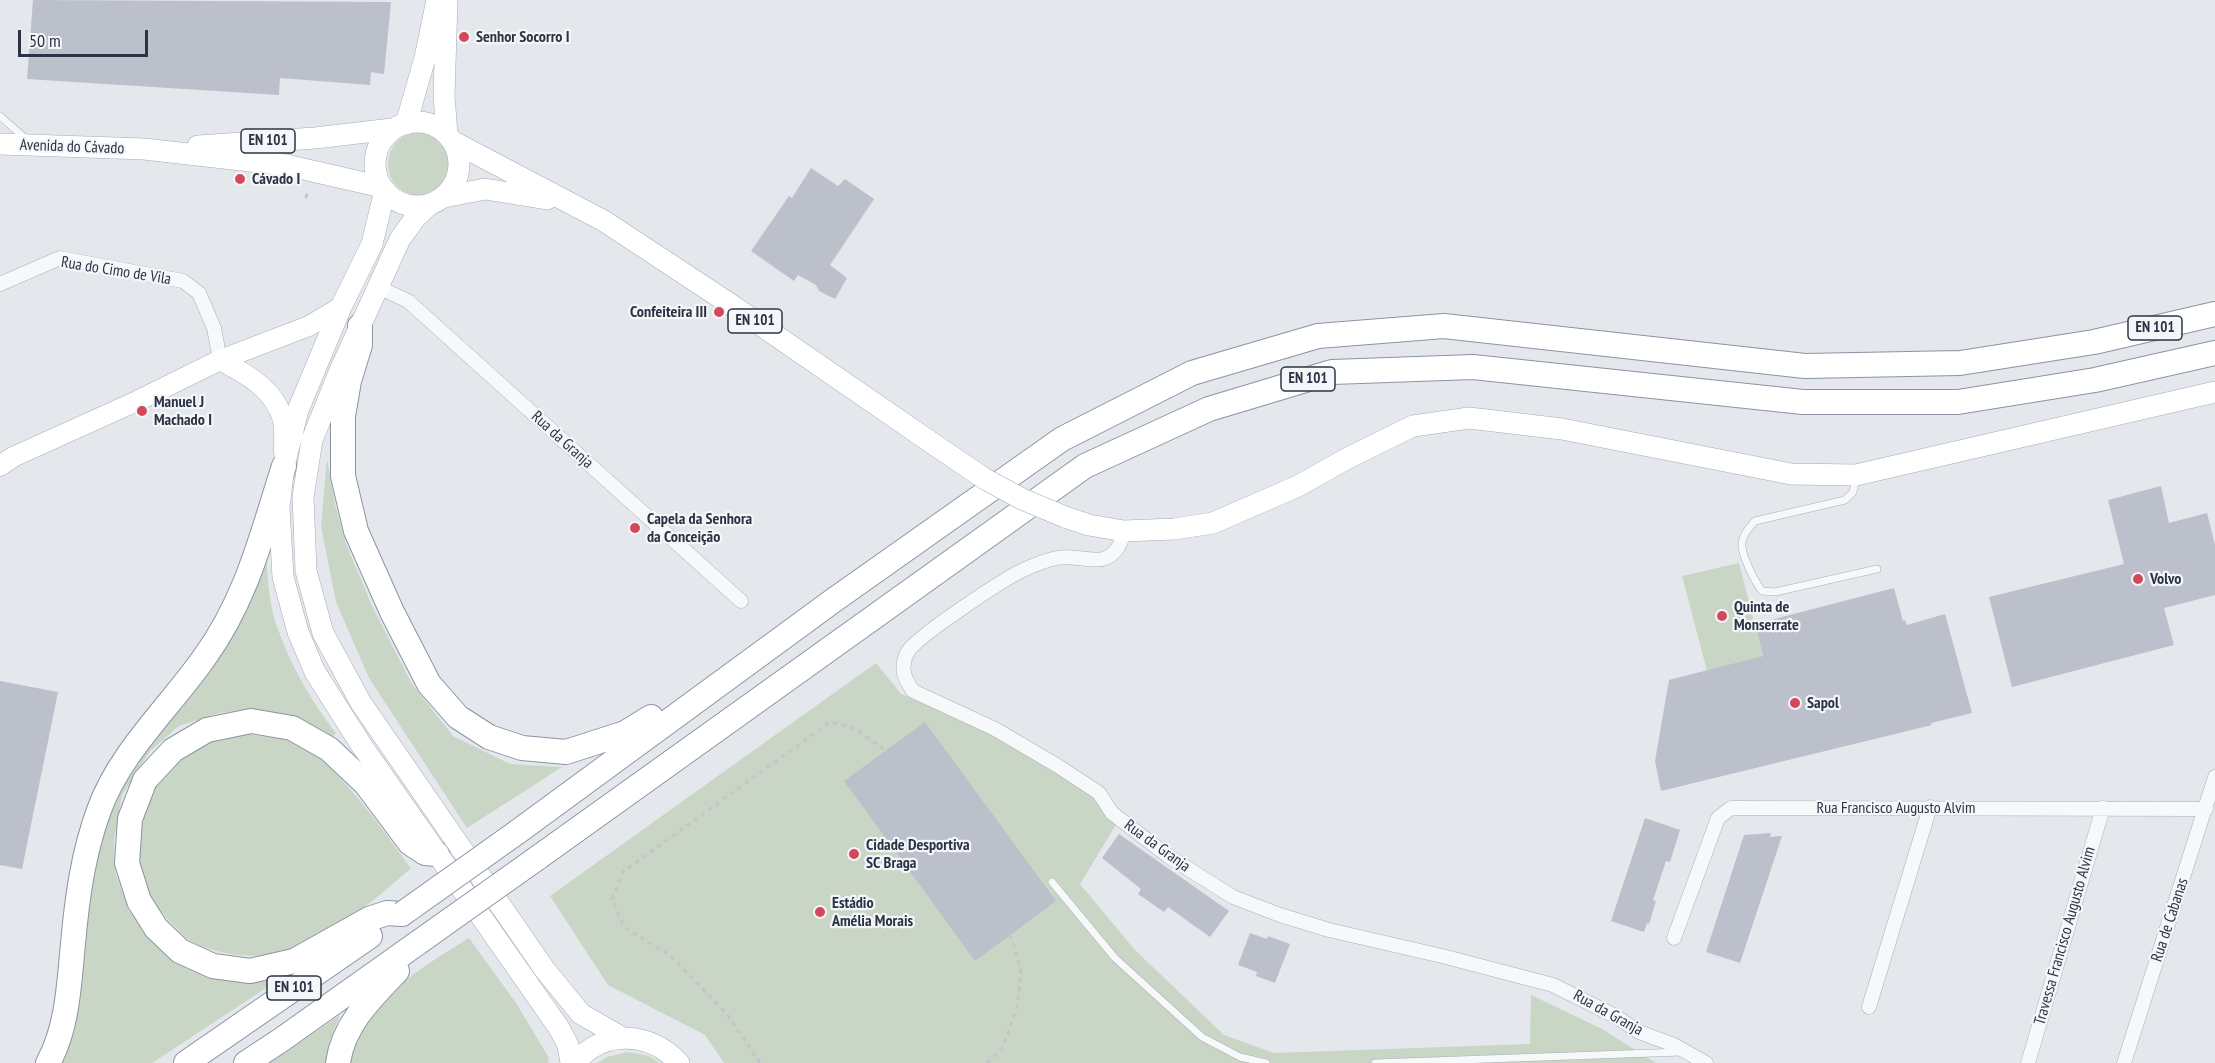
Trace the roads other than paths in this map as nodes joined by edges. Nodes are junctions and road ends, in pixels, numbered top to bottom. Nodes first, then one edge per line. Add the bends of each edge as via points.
1 (437, 0) edge
2 (447, 0) edge
3 (0, 116) edge
4 (399, 127) junction
5 (450, 138) junction
6 (0, 144) edge
7 (32, 146) junction
8 (144, 150) junction
9 (384, 189) junction
10 (437, 200) junction
11 (576, 207) junction
12 (0, 284) edge
13 (378, 287) junction
14 (341, 307) junction
15 (2215, 314) edge
16 (360, 326) junction
17 (2215, 353) edge
18 (219, 360) junction
19 (2215, 392) edge
20 (0, 466) edge
21 (284, 466) junction
22 (1856, 475) junction
23 (1124, 531) junction
24 (1877, 569) dead end
25 (834, 600) junction
26 (741, 601) dead end
27 (2215, 777) edge
28 (1930, 807) junction
29 (2103, 808) junction
30 (2210, 811) edge
31 (437, 854) junction
32 (1052, 882) dead end
33 (402, 914) junction
34 (1674, 938) dead end
35 (419, 942) junction
36 (1869, 1007) dead end
37 (623, 1038) junction
38 (1685, 1052) junction
39 (48, 1063) edge
40 (186, 1063) edge
41 (246, 1063) edge
42 (338, 1063) edge
43 (573, 1063) edge
44 (679, 1063) edge
45 (1266, 1063) edge
46 (1375, 1063) edge
47 (1706, 1063) edge
48 (2028, 1063) edge
49 (2124, 1063) edge

1 - 4 main road via 425,58
2 - 5 main road via 444,96
3 - 7 lane
4 - 5 main road via 427,123
4 - 8 main road, Avenida do Cávado / EN 101 via 315,138
4 - 9 main road via 381,143 377,154 377,177
5 - 10 main road via 457,149 458,176 452,188
5 - 11 main road, EN 101
6 - 7 main road, Avenida do Cávado / EN 101
7 - 8 main road, Avenida do Cávado / EN 101
8 - 9 main road, Avenida do Cávado / EN 101 via 286,165
9 - 10 main road via 403,204 417,206
9 - 14 main road via 372,244
10 - 11 main road, EN 101 via 485,189
10 - 13 main road via 416,217 400,239
11 - 23 main road, EN 101, bridge via 604,221 730,304 985,479 1065,518
12 - 18 street, Rua do Cimo de Vila via 60,258 183,282 199,293 214,328
13 - 16 main road
13 - 26 street, Rua da Granja via 408,301
14 - 18 street via 309,326
14 - 21 main road via 298,410
15 - 25 highway, EN 101 via 2094,342 1960,363 1805,366 1444,326 1318,336 1192,373 1062,439
16 - 25 highway via 360,345 343,416 343,476 356,531 429,684 458,717 489,737 522,748 566,752 625,734 804,611
16 - 37 main road via 312,440 303,497 306,571 323,633 361,703 545,970 581,1014
17 - 35 highway, EN 101, bridge via 2095,380 1959,402 1803,402 1473,367 1332,372 1209,409 1085,466
18 - 20 street
18 - 21 street via 249,376 273,398 283,421
19 - 22 main road, EN 101
21 - 31 main road via 279,507 282,567 298,632 315,672
21 - 39 highway via 254,566 231,615 205,658 121,767 99,809 82,865 66,1010
22 - 23 main road, EN 101 via 1791,474 1562,429 1469,418 1413,426 1298,486 1213,523
22 - 24 lane via 1853,492 1845,500 1755,522 1745,531 1741,545 1754,581 1762,591 1775,592
23 - 38 street, Rua da Granja via 1121,545 1112,555 1101,560 1059,557 1021,571 924,635 908,651 903,668 913,691 995,729 1058,766 1099,793 1112,813 1168,856 1233,897 1329,930 1553,985
25 - 33 highway, EN 101, bridge
27 - 30 street, Rua de Cabanas
28 - 29 street, Rua Francisco Augusto Alvim
28 - 34 street, Rua Francisco Augusto Alvim via 1731,808 1718,818
28 - 36 street
29 - 30 street, Rua Francisco Augusto Alvim
29 - 48 street, Travessa Francisco Augusto Alvim
30 - 49 street, Rua de Cabanas
31 - 33 highway via 425,853 410,843 366,784 329,749 292,728 251,721 207,730 172,750 145,780 130,819 127,863 138,901 156,928 180,951 213,966 250,971 294,961 369,919 387,913
31 - 43 main road via 559,1028
32 - 45 lane via 1115,958 1202,1036 1240,1057
33 - 40 highway, EN 101
35 - 41 highway, EN 101
35 - 42 highway via 408,960 350,1025
37 - 43 main road via 594,1046
37 - 44 main road via 654,1043
38 - 46 lane
38 - 47 street, Rua da Granja

